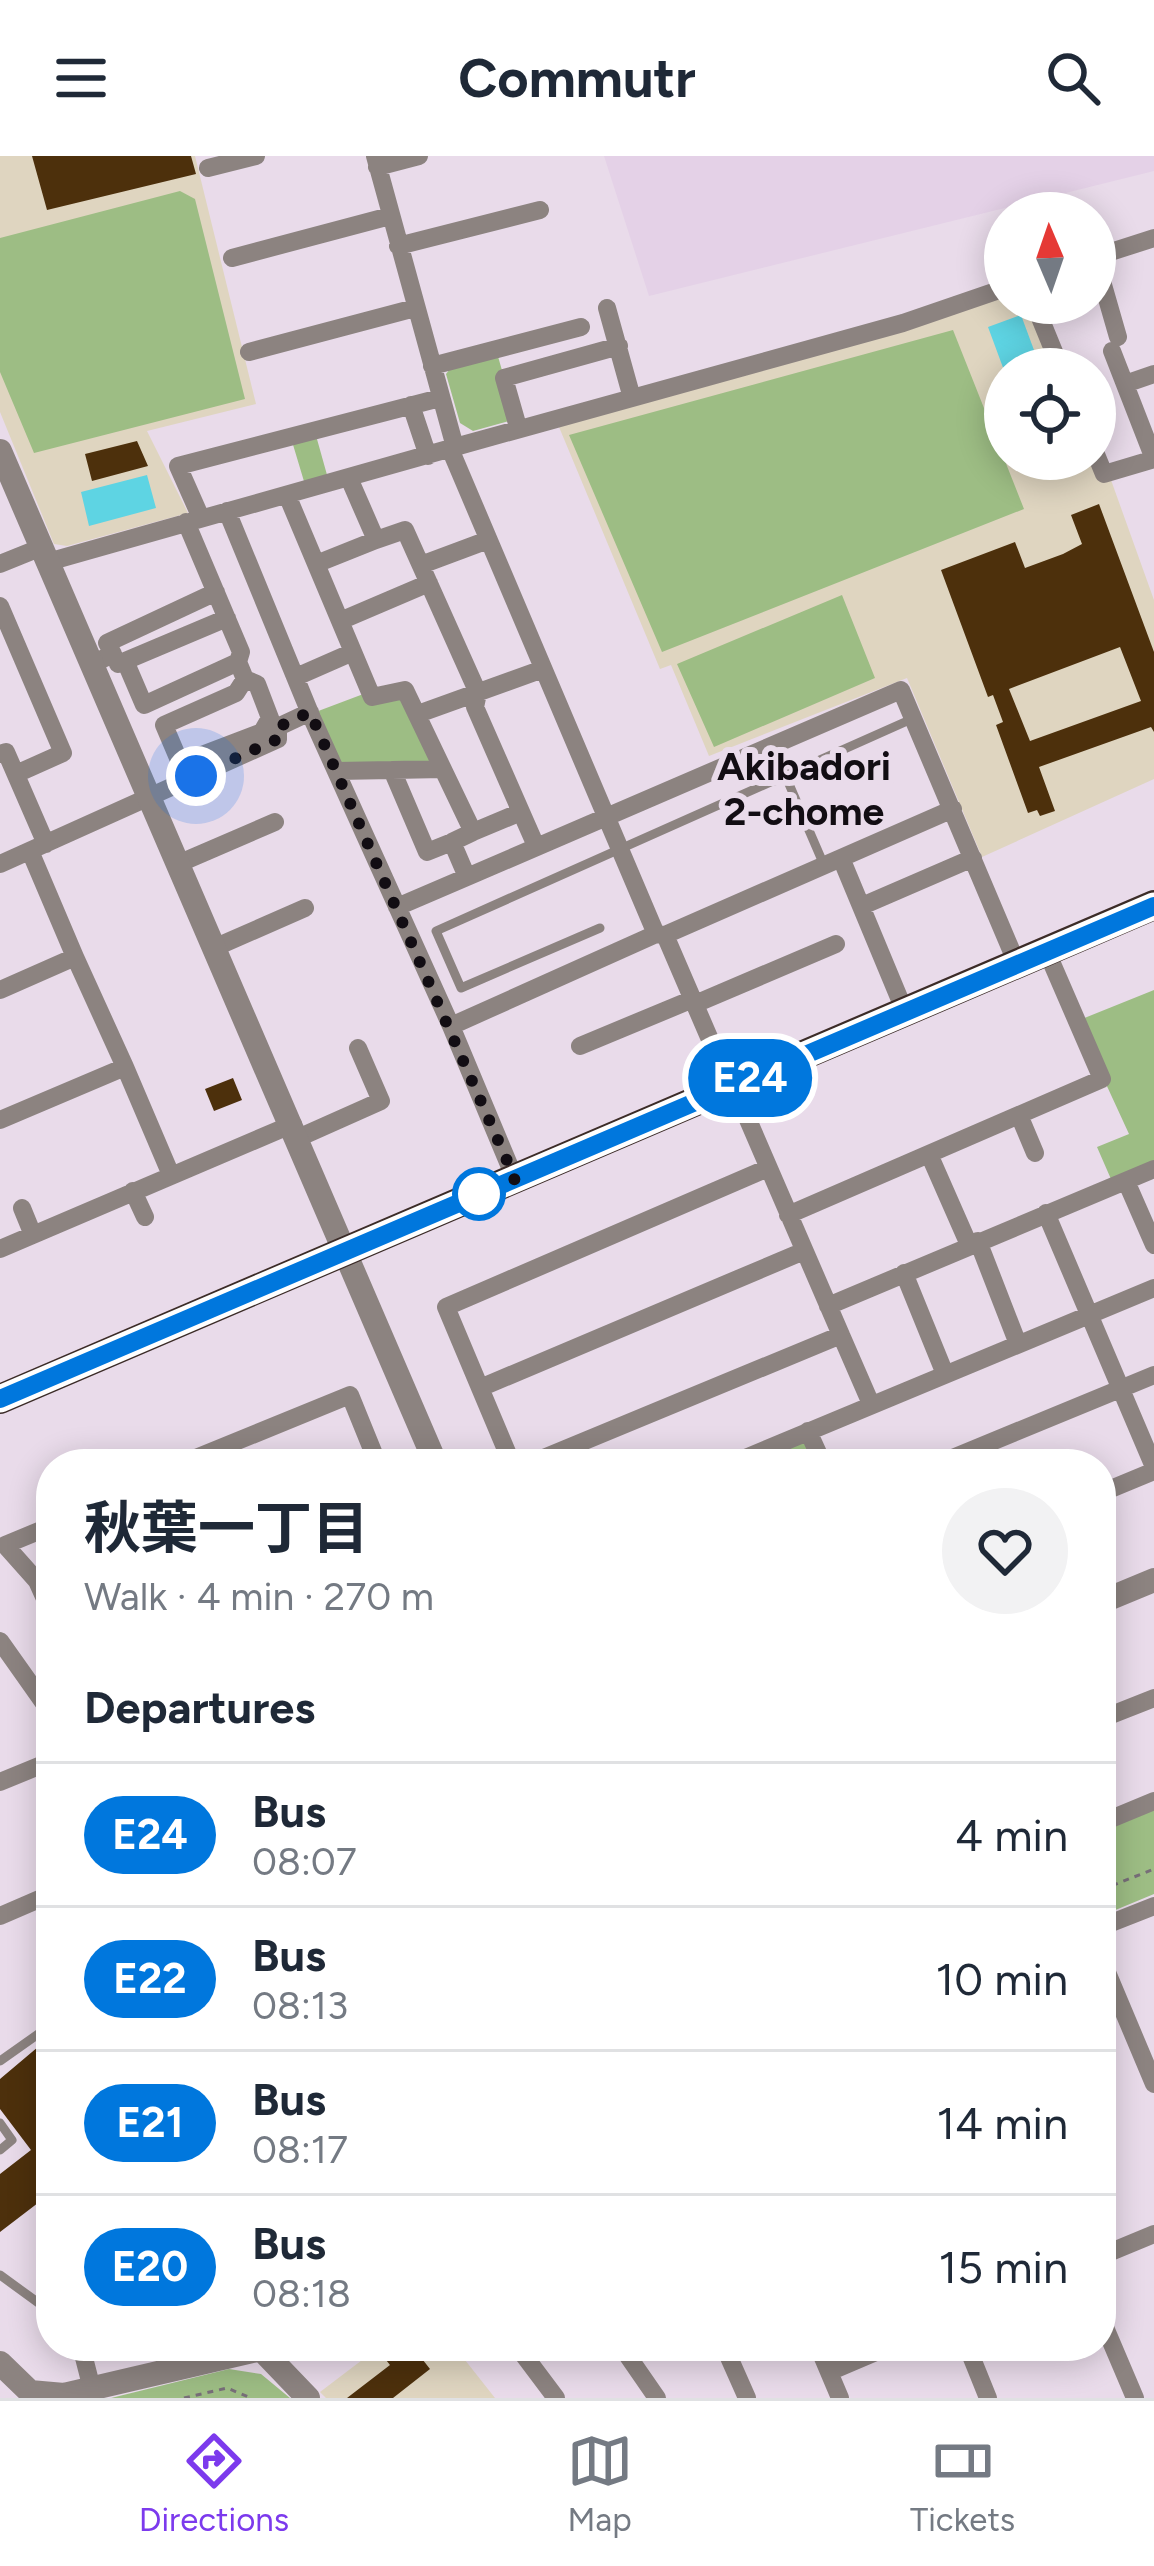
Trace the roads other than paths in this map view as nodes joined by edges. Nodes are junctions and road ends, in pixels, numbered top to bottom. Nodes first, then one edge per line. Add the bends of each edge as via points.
1 (256, 156) edge
2 (419, 156) edge
3 (376, 162) edge
4 (208, 168) dead end
5 (540, 210) dead end
6 (390, 216) junction
7 (1154, 238) edge
8 (398, 246) junction
9 (1116, 250) edge
10 (232, 258) dead end
11 (984, 295) edge
12 (415, 308) junction
13 (608, 308) dead end
14 (1110, 324) edge
15 (581, 327) dead end
16 (619, 346) junction
17 (249, 352) dead end
18 (432, 366) junction
19 (1154, 374) edge
20 (1125, 384) junction
21 (440, 398) junction
22 (632, 398) junction
23 (411, 405) junction
24 (518, 427) junction
25 (453, 449) junction
26 (428, 456) junction
27 (1154, 459) edge
28 (2, 462) edge
29 (1116, 470) edge
30 (349, 478) junction
31 (287, 495) junction
32 (227, 511) junction
33 (193, 520) junction
34 (376, 540) junction
35 (488, 540) junction
36 (45, 554) junction
37 (0, 564) edge
38 (316, 564) junction
39 (425, 574) junction
40 (216, 592) junction
41 (0, 606) edge
42 (227, 618) junction
43 (340, 621) junction
44 (353, 652) junction
45 (110, 660) junction
46 (543, 669) junction
47 (242, 671) junction
48 (296, 677) junction
49 (478, 693) junction
50 (310, 712) junction
51 (418, 714) junction
52 (270, 718) junction
53 (914, 718) junction
54 (278, 739) junction
55 (2, 748) edge
56 (760, 748) junction
57 (193, 768) junction
58 (443, 769) junction
59 (392, 770) junction
60 (337, 771) junction
61 (16, 774) junction
62 (780, 779) junction
63 (150, 796) junction
64 (952, 809) junction
65 (521, 812) junction
66 (606, 817) junction
67 (275, 823) dead end
68 (473, 832) junction
69 (452, 842) junction
70 (536, 846) junction
71 (38, 848) junction
72 (620, 849) junction
73 (973, 857) junction
74 (833, 861) junction
75 (179, 863) junction
76 (0, 864) edge
77 (466, 877) junction
78 (1154, 905) edge
79 (862, 906) junction
80 (397, 907) junction
81 (305, 908) dead end
82 (600, 928) dead end
83 (660, 934) junction
84 (836, 944) dead end
85 (216, 946) junction
86 (75, 957) junction
87 (1032, 958) junction
88 (0, 990) edge
89 (694, 1001) junction
90 (905, 1012) junction
91 (451, 1026) junction
92 (580, 1046) dead end
93 (358, 1048) dead end
94 (125, 1067) junction
95 (731, 1086) junction
96 (1019, 1114) junction
97 (0, 1120) edge
98 (296, 1131) junction
99 (1035, 1153) dead end
100 (929, 1154) junction
101 (767, 1168) junction
102 (1154, 1169) edge
103 (171, 1175) junction
104 (515, 1179) junction
105 (1126, 1181) junction
106 (133, 1192) junction
107 (22, 1208) dead end
108 (1046, 1213) junction
109 (788, 1215) junction
110 (145, 1217) dead end
111 (33, 1235) junction
112 (973, 1244) junction
113 (1154, 1245) edge
114 (0, 1249) edge
115 (804, 1251) junction
116 (346, 1252) junction
117 (904, 1273) junction
118 (1154, 1288) edge
119 (828, 1306) junction
120 (1089, 1315) junction
121 (841, 1335) junction
122 (1018, 1344) junction
123 (945, 1374) junction
124 (1154, 1375) edge
125 (480, 1388) junction
126 (1121, 1388) junction
127 (0, 1399) edge
128 (871, 1404) junction
129 (808, 1431) junction
130 (218, 1449) edge
131 (372, 1449) edge
132 (430, 1449) edge
133 (506, 1449) edge
134 (565, 1449) edge
135 (766, 1449) edge
136 (816, 1449) edge
137 (974, 1449) edge
138 (1154, 1469) edge
139 (1116, 1486) edge
140 (36, 1531) edge
141 (2, 1541) edge
142 (1154, 1580) edge
143 (36, 1581) edge
144 (1116, 1596) edge
145 (2, 1647) edge
146 (36, 1693) edge
147 (1154, 1698) edge
148 (1116, 1713) edge
149 (36, 1767) edge
150 (0, 1782) edge
151 (1154, 1801) edge
152 (1116, 1817) edge
153 (36, 1900) edge
154 (1154, 1906) edge
155 (0, 1916) edge
156 (1116, 1921) edge
157 (1116, 1994) edge
158 (36, 2036) edge
159 (0, 2061) edge
160 (1154, 2084) edge
161 (0, 2123) edge
162 (0, 2150) edge
163 (1154, 2234) edge
164 (1116, 2250) edge
165 (0, 2275) edge
166 (36, 2301) edge
167 (1116, 2353) edge
168 (85, 2361) edge
169 (220, 2361) edge
170 (279, 2361) edge
171 (528, 2361) edge
172 (631, 2361) edge
173 (731, 2361) edge
174 (824, 2361) edge
175 (855, 2361) edge
176 (973, 2361) edge
177 (0, 2363) edge
178 (829, 2372) junction
179 (92, 2389) junction
180 (30, 2395) edge
181 (308, 2398) edge
182 (556, 2398) edge
183 (657, 2398) edge
184 (747, 2398) edge
185 (839, 2398) edge
186 (988, 2398) edge
187 (1135, 2398) edge

1 - 4 street
2 - 3 street
3 - 6 street
5 - 8 street
6 - 8 street
6 - 10 street
7 - 9 street
8 - 12 street
11 - 22 street
12 - 17 street
12 - 18 street
13 - 16 street
14 - 20 street
15 - 18 street
16 - 22 street
16 - 24 street via 504,378
18 - 21 street
19 - 20 street
20 - 27 street
21 - 23 street
21 - 25 street
22 - 24 street
23 - 26 street
23 - 33 street via 178,466
24 - 25 street
25 - 26 street
25 - 35 street
26 - 30 street
27 - 29 street
28 - 36 street
30 - 31 street
30 - 34 street
31 - 32 street
31 - 38 street
32 - 33 street
32 - 48 street
33 - 36 street
33 - 40 street
34 - 38 street
34 - 39 street via 405,530
35 - 39 street
35 - 46 street
36 - 37 street
36 - 45 street
38 - 43 street
39 - 43 street
39 - 49 street
40 - 42 street
40 - 45 street via 107,644
41 - 61 street via 63,753
42 - 45 street
42 - 47 street
43 - 44 street
44 - 48 street
44 - 51 street via 373,697 406,690
45 - 47 street via 144,705
45 - 63 street
46 - 49 street
46 - 66 street
47 - 52 street via 257,684
47 - 57 street via 236,693 164,725 181,765
48 - 50 street
49 - 51 street
49 - 65 street via 475,706
50 - 54 street via 278,727
50 - 60 street
51 - 58 street
52 - 54 street
52 - 57 street via 262,732
53 - 56 street via 901,690
53 - 62 lane
53 - 64 street
54 - 57 street
55 - 61 street
56 - 62 lane
56 - 66 street
57 - 63 street
58 - 59 street
58 - 68 street
59 - 60 street
59 - 69 street via 427,852
60 - 80 street
61 - 71 street
62 - 72 lane
62 - 74 lane
63 - 71 street
63 - 75 street
64 - 73 street
64 - 74 street
65 - 68 street
65 - 70 street
66 - 70 street
66 - 72 street
67 - 75 street
68 - 69 street
69 - 77 street
70 - 77 street
71 - 76 street
71 - 86 street
72 - 82 lane via 436,931 461,988
72 - 83 street
73 - 79 street
73 - 87 street
74 - 79 street
74 - 83 street
75 - 85 street
77 - 80 street
78 - 87 highway
79 - 90 street
80 - 91 street
81 - 85 street
83 - 89 street
83 - 91 street
84 - 89 street
85 - 98 street
86 - 88 street
86 - 94 street
87 - 90 highway
87 - 96 street via 1102,1079
89 - 92 street
89 - 95 street
90 - 95 highway
91 - 104 street
93 - 98 street via 381,1101
94 - 97 street
94 - 103 street
95 - 101 street
95 - 104 highway
96 - 99 street
96 - 100 street
98 - 103 street
98 - 116 street
100 - 109 street
100 - 112 street
101 - 109 street
101 - 125 street via 446,1307
102 - 105 street
103 - 106 street
104 - 116 highway
105 - 108 street
105 - 113 street
106 - 110 street
106 - 111 street
107 - 111 street
108 - 112 street
108 - 120 street
109 - 115 street
111 - 114 street
112 - 117 street
112 - 122 street
115 - 119 street
115 - 125 street
116 - 127 highway
116 - 132 street
117 - 119 street
117 - 123 street
118 - 120 street
119 - 121 street
120 - 122 street
120 - 126 street
121 - 128 street
121 - 134 street
122 - 123 street
123 - 128 street
124 - 126 street
125 - 133 street
126 - 137 street
126 - 138 street
128 - 129 street
129 - 135 street
129 - 136 street
130 - 131 street via 350,1395
138 - 139 street
140 - 141 street
141 - 143 street
142 - 144 street
145 - 146 street
147 - 148 street
149 - 150 street
151 - 152 street
153 - 155 street
154 - 156 street
157 - 160 street
158 - 159 lane
161 - 162 lane via 12,2140
163 - 164 street
165 - 166 lane
167 - 187 street
168 - 179 street
169 - 179 street
170 - 181 street
171 - 182 street
172 - 183 street
173 - 184 street
174 - 178 street
175 - 178 street
176 - 186 street
177 - 180 street
178 - 185 street
179 - 180 street

